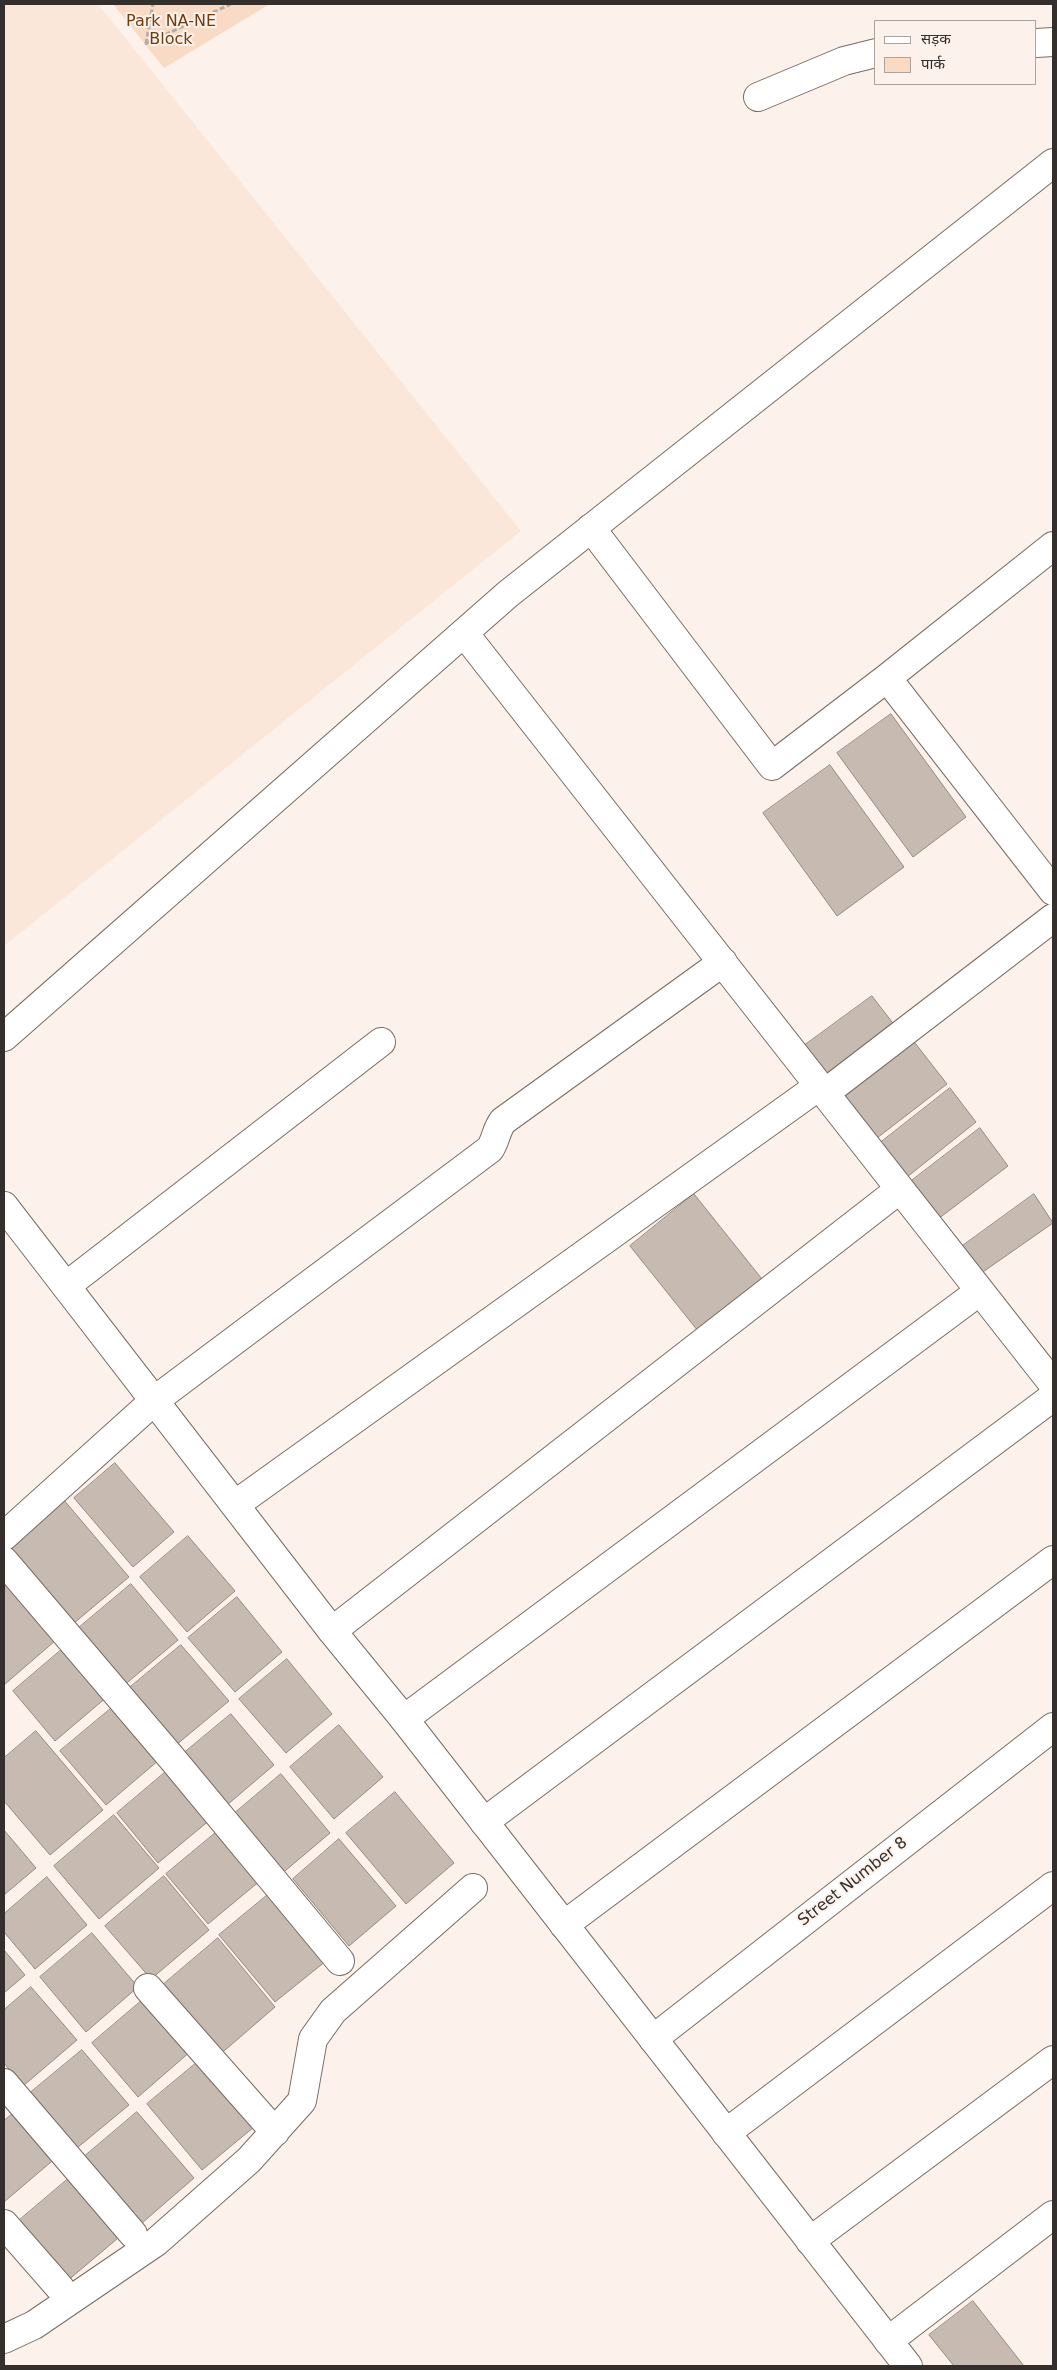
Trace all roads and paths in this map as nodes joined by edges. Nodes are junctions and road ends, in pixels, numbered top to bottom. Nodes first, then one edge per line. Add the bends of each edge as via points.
1 (152, 4) edge
2 (231, 4) edge
3 (1053, 42) edge
4 (1037, 43) edge
5 (874, 54) edge
6 (758, 96) dead end
7 (1053, 163) edge
8 (592, 528) junction
9 (1053, 546) edge
10 (464, 633) junction
11 (887, 678) junction
12 (1053, 891) edge
13 (1053, 918) edge
14 (723, 962) junction
15 (4, 1037) edge
16 (380, 1042) dead end
17 (822, 1089) junction
18 (900, 1189) junction
19 (4, 1206) edge
20 (66, 1286) junction
21 (980, 1291) junction
22 (1053, 1384) edge
23 (1053, 1398) edge
24 (155, 1400) junction
25 (236, 1504) junction
26 (4, 1536) edge
27 (1053, 1560) edge
28 (4, 1561) edge
29 (332, 1631) junction
30 (404, 1719) junction
31 (1053, 1727) edge
32 (484, 1822) junction
33 (1053, 1886) edge
34 (473, 1888) dead end
35 (564, 1925) junction
36 (340, 1961) dead end
37 (148, 1988) dead end
38 (653, 2039) junction
39 (1053, 2060) edge
40 (4, 2083) edge
41 (275, 2132) junction
42 (726, 2133) junction
43 (1053, 2215) edge
44 (4, 2224) edge
45 (133, 2234) dead end
46 (810, 2241) junction
47 (60, 2288) dead end
48 (4, 2339) edge
49 (888, 2341) junction
50 (908, 2366) edge

1 - 2 path via 145,44
3 - 4 street
5 - 6 street via 844,61
7 - 8 street
8 - 10 street
8 - 11 street via 772,766
9 - 11 street
10 - 14 street
10 - 15 street
11 - 12 street
13 - 17 street
14 - 17 street
14 - 24 street via 503,1121 490,1149
16 - 20 street
17 - 18 street
17 - 25 street
18 - 21 street
18 - 29 street
19 - 20 street
20 - 24 street
21 - 22 street
21 - 30 street
23 - 32 street
24 - 25 street
24 - 26 street
25 - 29 street
27 - 35 street
28 - 36 street
29 - 30 street
30 - 32 street
31 - 38 street, Street Number 8
32 - 35 street
33 - 42 street
34 - 41 street via 334,2012 314,2039 302,2102
35 - 38 street
37 - 41 street
38 - 42 street
39 - 46 street
40 - 45 street
41 - 48 street via 249,2160 156,2242 34,2326
42 - 46 street
43 - 49 street
44 - 47 street
46 - 49 street
49 - 50 street

